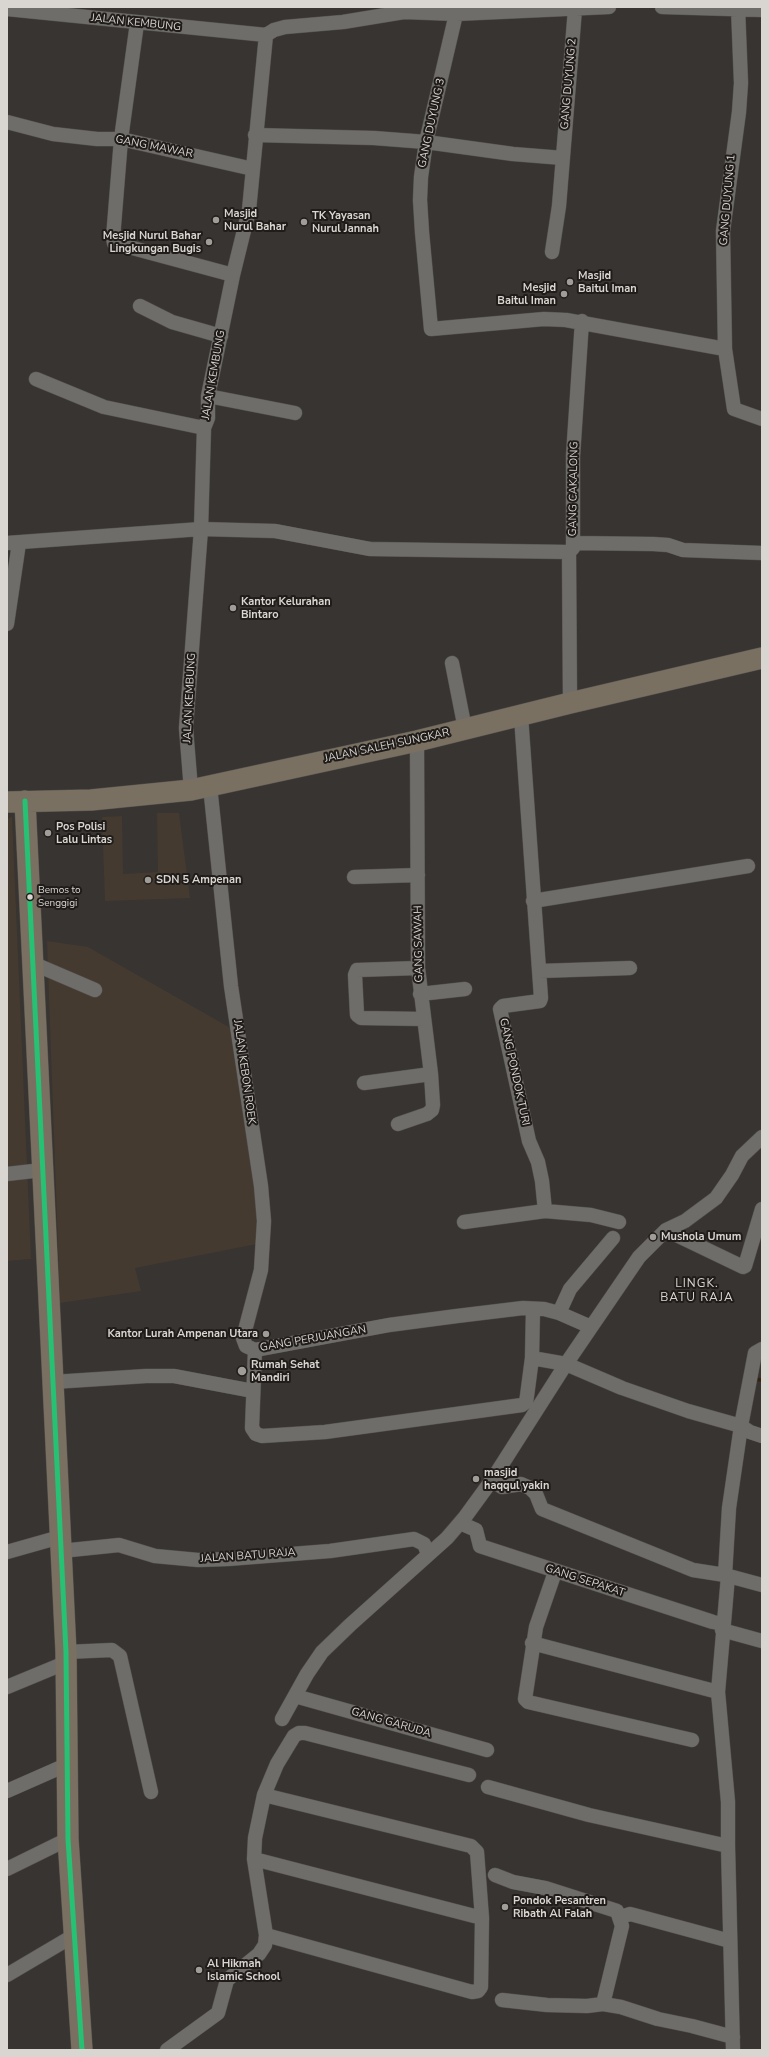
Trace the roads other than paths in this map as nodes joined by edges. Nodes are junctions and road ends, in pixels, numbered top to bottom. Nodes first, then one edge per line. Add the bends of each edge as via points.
1 (609, 7) edge
2 (662, 7) edge
3 (738, 8) edge
4 (7, 9) edge
5 (575, 9) junction
6 (762, 10) edge
7 (456, 14) junction
8 (137, 23) junction
9 (266, 36) junction
10 (7, 122) edge
11 (255, 135) junction
12 (121, 139) junction
13 (426, 142) junction
14 (563, 158) junction
15 (252, 169) junction
16 (552, 252) dead end
17 (233, 275) junction
18 (140, 306) dead end
19 (582, 321) junction
20 (221, 336) junction
21 (726, 349) junction
22 (36, 379) dead end
23 (208, 396) junction
24 (295, 412) dead end
25 (762, 419) edge
26 (204, 428) junction
27 (201, 529) junction
28 (13, 543) edge
29 (571, 547) junction
30 (762, 553) edge
31 (7, 624) edge
32 (762, 658) edge
33 (452, 663) dead end
34 (570, 703) junction
35 (521, 716) junction
36 (465, 729) junction
37 (417, 741) junction
38 (200, 788) junction
39 (13, 803) edge
40 (748, 866) dead end
41 (418, 875) junction
42 (354, 877) dead end
43 (533, 901) junction
44 (32, 963) junction
45 (418, 968) junction
46 (630, 968) dead end
47 (540, 972) junction
48 (465, 989) dead end
49 (95, 990) dead end
50 (420, 994) junction
51 (424, 1018) junction
52 (431, 1074) junction
53 (364, 1083) dead end
54 (398, 1124) dead end
55 (762, 1137) edge
56 (42, 1170) junction
57 (7, 1174) edge
58 (762, 1208) edge
59 (545, 1211) junction
60 (464, 1222) dead end
61 (619, 1222) dead end
62 (666, 1230) junction
63 (612, 1238) dead end
64 (533, 1309) junction
65 (559, 1313) junction
66 (591, 1327) junction
67 (762, 1349) edge
68 (255, 1350) junction
69 (532, 1358) junction
70 (566, 1364) junction
71 (53, 1382) junction
72 (253, 1391) junction
73 (750, 1430) edge
74 (492, 1480) junction
75 (460, 1523) junction
76 (61, 1544) junction
77 (7, 1552) edge
78 (428, 1554) junction
79 (555, 1572) junction
80 (726, 1575) junction
81 (762, 1585) edge
82 (723, 1626) junction
83 (762, 1641) edge
84 (532, 1643) junction
85 (66, 1657) junction
86 (7, 1687) edge
87 (718, 1692) junction
88 (295, 1696) junction
89 (282, 1719) dead end
90 (692, 1740) dead end
91 (486, 1750) dead end
92 (66, 1765) junction
93 (469, 1775) dead end
94 (488, 1787) dead end
95 (7, 1792) edge
96 (151, 1792) dead end
97 (264, 1795) junction
98 (68, 1839) junction
99 (728, 1846) junction
100 (254, 1859) junction
101 (7, 1869) edge
102 (495, 1874) dead end
103 (621, 1917) junction
104 (482, 1918) junction
105 (266, 1935) junction
106 (73, 1936) junction
107 (730, 1940) junction
108 (7, 1975) edge
109 (502, 2000) dead end
110 (603, 2004) junction
111 (733, 2043) edge
112 (82, 2050) edge
113 (167, 2050) edge

1 - 5 street
2 - 3 street
3 - 6 street
3 - 21 street, GANG DUYUNG 1 via 741,83 723,231
4 - 8 street, JALAN KEMBUNG
5 - 7 street
5 - 14 street, GANG DUYUNG 2
7 - 9 street via 404,12 343,22 285,27
7 - 13 street, GANG DUYUNG 3
8 - 9 street, JALAN KEMBUNG
8 - 12 street
9 - 11 street, JALAN KEMBUNG
10 - 12 street, GANG MAWAR via 53,134
11 - 13 street
11 - 15 street, JALAN KEMBUNG
12 - 15 street, GANG MAWAR
12 - 17 street via 114,243
13 - 14 street
13 - 19 street, GANG DUYUNG 3 via 420,200 431,329 544,319
14 - 16 street, GANG DUYUNG 2
15 - 17 street, JALAN KEMBUNG via 249,210
17 - 20 street, JALAN KEMBUNG
18 - 20 street via 172,322
19 - 21 street
19 - 29 street, GANG CAKALONG
20 - 23 street, JALAN KEMBUNG
21 - 25 street, GANG DUYUNG 1 via 734,409
22 - 26 street via 104,407
23 - 24 street
23 - 26 street, JALAN KEMBUNG via 208,418
26 - 27 street, JALAN KEMBUNG
27 - 28 street
27 - 29 street via 275,530 370,549
27 - 38 street, JALAN KEMBUNG via 186,728
28 - 31 street
29 - 30 street via 668,545 682,550
29 - 34 street, GANG CAKALONG
32 - 34 highway, JALAN SALEH SUNGKAR
33 - 36 street
34 - 35 highway, JALAN SALEH SUNGKAR
35 - 36 highway, JALAN SALEH SUNGKAR
35 - 43 street, GANG PONDOK TURI
36 - 37 highway, JALAN SALEH SUNGKAR
37 - 38 highway, JALAN SALEH SUNGKAR
37 - 41 street, GANG SAWAH
38 - 39 highway, JALAN SALEH SUNGKAR via 91,800
38 - 68 street, JALAN KEBON ROEK via 261,1186 264,1221 261,1270 243,1338 246,1346
39 - 44 highway
40 - 43 street
41 - 42 street
41 - 45 street, GANG SAWAH
43 - 47 street, GANG PONDOK TURI
44 - 49 street
44 - 56 highway
45 - 50 street, GANG SAWAH
45 - 51 street via 357,970 357,1015 361,1018
46 - 47 street
47 - 59 street, GANG PONDOK TURI via 540,1001 503,1006 500,1009 529,1141 538,1162
48 - 50 street
50 - 51 street, GANG SAWAH
51 - 52 street, GANG SAWAH
52 - 53 street
52 - 54 street, GANG SAWAH via 432,1110
55 - 62 street via 742,1156 716,1198 685,1221
56 - 57 street
56 - 71 highway
58 - 62 street via 743,1267
59 - 60 street
59 - 61 street via 591,1215
62 - 66 street via 639,1257
63 - 65 street via 570,1289
64 - 65 street
64 - 68 street, GANG PERJUANGAN via 457,1316
64 - 69 street, GANG PERJUANGAN
65 - 66 street
66 - 70 street
67 - 73 street via 755,1353
68 - 72 street, GANG PERJUANGAN
69 - 70 street
69 - 72 street, GANG PERJUANGAN via 526,1402 522,1405 325,1432 262,1436 256,1434 252,1428
70 - 73 street via 622,1388
70 - 74 street
71 - 72 street via 174,1376
71 - 76 highway
73 - 80 street via 729,1508
74 - 75 street
74 - 80 street via 502,1487 521,1484 530,1488 536,1494 542,1509 693,1570
75 - 78 street via 448,1538
75 - 79 street, GANG SEPAKAT via 476,1530 480,1546
76 - 77 street, JALAN BATU RAJA
76 - 78 street, JALAN BATU RAJA via 119,1545 155,1556 198,1560 330,1551 414,1539 424,1544
76 - 85 highway
78 - 88 street via 322,1652
79 - 82 street, GANG SEPAKAT
79 - 84 street
80 - 81 street
80 - 82 street
82 - 83 street, GANG SEPAKAT
82 - 87 street
84 - 87 street
84 - 90 street via 525,1695 528,1702
85 - 86 street
85 - 92 highway
85 - 96 street via 112,1650 118,1652
87 - 99 street via 728,1802
88 - 89 street
88 - 91 street, GANG GARUDA
92 - 95 street
92 - 98 highway
93 - 97 street via 299,1733 285,1749
94 - 99 street via 589,1815
97 - 100 street via 258,1818
97 - 104 street via 471,1846 477,1852 479,1860
98 - 101 street
98 - 106 highway
99 - 107 street
100 - 104 street
100 - 105 street
102 - 103 street via 513,1882 545,1888 613,1908
103 - 107 street via 630,1914
103 - 110 street via 622,1926
104 - 105 street via 481,1987 478,1991 472,1992
105 - 113 street via 264,1946 258,1954 227,1980 218,2013
106 - 108 street
106 - 112 highway
107 - 111 street
109 - 110 street via 554,2005
110 - 111 street via 621,2007 658,2020 692,2026

